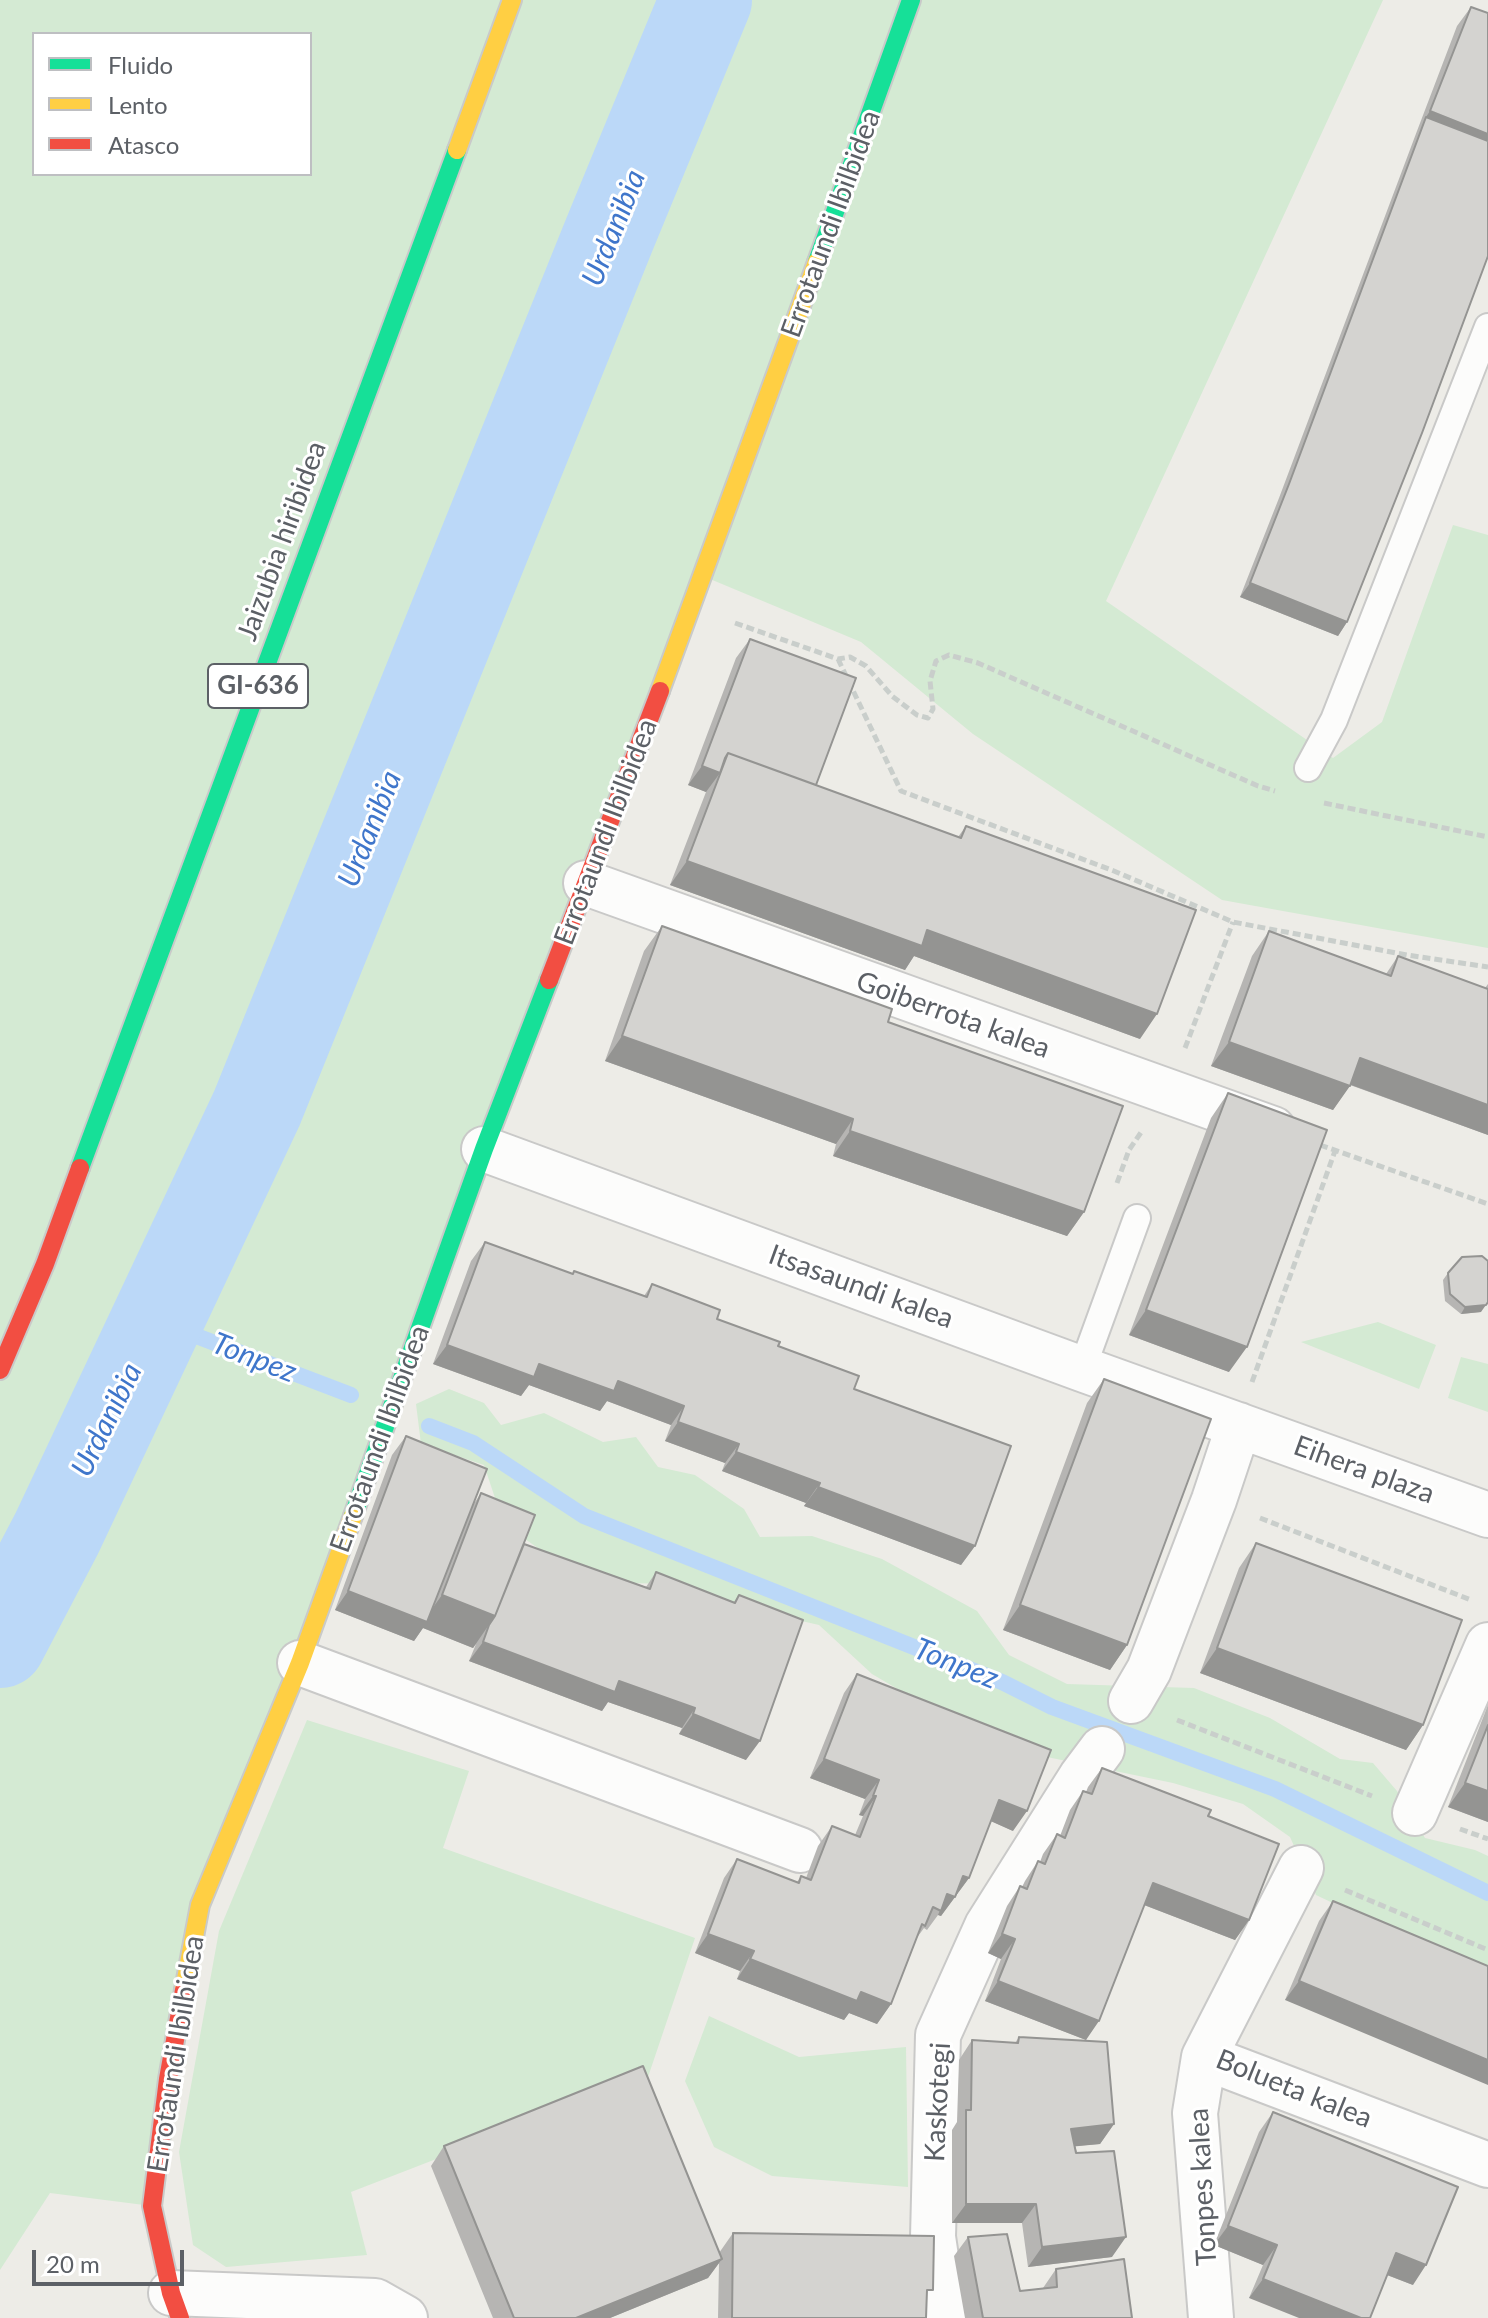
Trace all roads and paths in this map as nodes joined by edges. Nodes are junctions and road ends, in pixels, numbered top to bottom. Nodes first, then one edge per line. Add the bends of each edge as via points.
1 (512, 0) edge
2 (911, 0) edge
3 (1488, 327) edge
4 (692, 608) junction
5 (838, 659) junction
6 (1308, 768) dead end
7 (1283, 794) dead end
8 (1322, 802) dead end
9 (1488, 837) edge
10 (586, 883) junction
11 (1233, 922) junction
12 (1488, 967) edge
13 (1169, 1092) junction
14 (1328, 1148) junction
15 (484, 1149) junction
16 (1112, 1194) dead end
17 (1488, 1204) edge
18 (1137, 1218) dead end
19 (1082, 1369) junction
20 (0, 1370) edge
21 (1239, 1425) junction
22 (1214, 1500) junction
23 (1488, 1515) edge
24 (1474, 1601) dead end
25 (1488, 1645) edge
26 (300, 1663) junction
27 (1131, 1701) joint
28 (1091, 1763) dead end
29 (1415, 1813) joint
30 (800, 1850) dead end
31 (1301, 1868) dead end
32 (1204, 2057) junction
33 (1488, 2165) edge
34 (176, 2305) edge
35 (405, 2318) edge
36 (945, 2318) edge
37 (1211, 2318) edge

1 - 20 street, Jaizubia hiribidea / GI-636 via 45,1264
2 - 4 street, Errotaundi Ibilbidea
3 - 6 lane via 1334,720
4 - 5 path
4 - 10 street, Errotaundi Ibilbidea
5 - 7 path via 850,657 866,666 892,696 928,718 936,661 949,655 978,663
5 - 11 path via 901,791
8 - 9 path
10 - 13 street, Goiberrota kalea
10 - 15 street, Errotaundi Ibilbidea
11 - 12 path
11 - 13 path
13 - 14 street, Goiberrota kalea
13 - 16 path via 1129,1150
14 - 17 path
14 - 21 path
15 - 19 street, Itsasaundi kalea
15 - 26 street, Errotaundi Ibilbidea
18 - 19 lane
19 - 21 street, Itsasaundi kalea
21 - 22 street
21 - 23 street, Eihera plaza
22 - 24 path
22 - 27 street via 1149,1670
25 - 29 street
26 - 30 street
26 - 34 street, Errotaundi Ibilbidea via 200,1905 168,2079 152,2206
27 - 29 path
28 - 36 street, Kaskotegi via 987,1926 938,2035 933,2237
31 - 32 street, Bolueta kalea
32 - 33 street, Bolueta kalea
32 - 37 street, Tonpes kalea via 1195,2113
34 - 35 street via 375,2301

